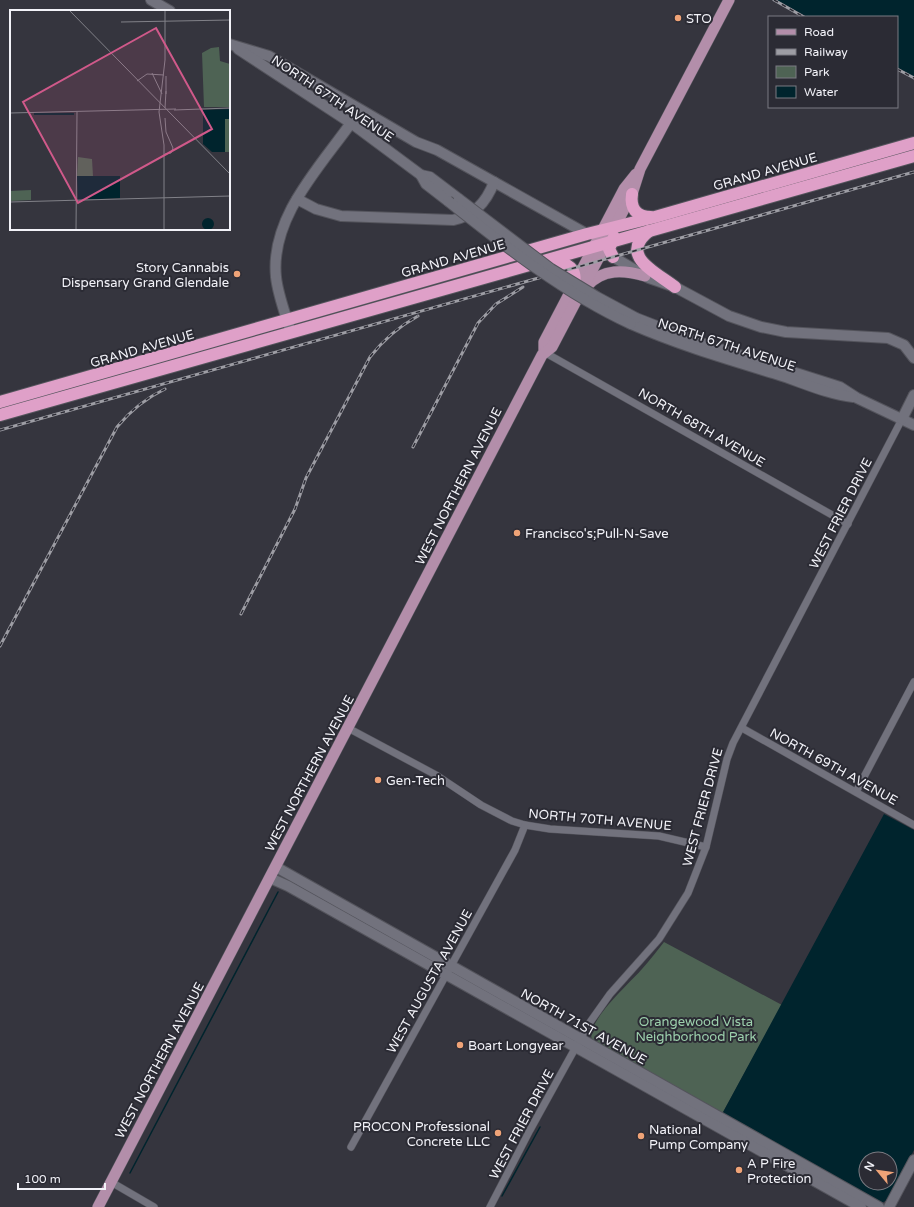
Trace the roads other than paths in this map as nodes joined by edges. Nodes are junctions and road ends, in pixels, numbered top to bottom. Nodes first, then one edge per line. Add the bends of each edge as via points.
1 (151, 0) edge
2 (729, 0) edge
3 (168, 10) edge
4 (230, 44) edge
5 (230, 45) edge
6 (350, 123) junction
7 (914, 143) edge
8 (914, 156) edge
9 (640, 169) junction
10 (421, 175) junction
11 (494, 182) junction
12 (632, 194) junction
13 (297, 199) junction
14 (655, 217) junction
15 (620, 226) junction
16 (602, 230) junction
17 (649, 231) junction
18 (587, 234) junction
19 (605, 247) junction
20 (533, 264) junction
21 (645, 276) junction
22 (573, 287) junction
23 (675, 287) junction
24 (575, 303) junction
25 (288, 321) junction
26 (634, 321) junction
27 (291, 333) junction
28 (544, 352) junction
29 (914, 358) edge
30 (129, 372) junction
31 (914, 395) edge
32 (0, 402) edge
33 (0, 415) edge
34 (902, 419) junction
35 (914, 425) edge
36 (848, 524) junction
37 (914, 682) edge
38 (348, 728) junction
39 (742, 728) junction
40 (856, 792) junction
41 (525, 825) junction
42 (914, 825) edge
43 (706, 847) junction
44 (276, 867) junction
45 (270, 878) junction
46 (448, 970) junction
47 (577, 1043) junction
48 (646, 1082) junction
49 (352, 1147) dead end
50 (914, 1160) edge
51 (110, 1182) junction
52 (98, 1207) edge
53 (154, 1207) edge
54 (490, 1207) edge
55 (862, 1207) edge
56 (879, 1207) edge
57 (889, 1207) edge

1 - 3 main road
2 - 9 main road, WEST NORTHERN AVENUE
4 - 11 main road, NORTH 67TH AVENUE via 269,56 416,142 437,150
5 - 6 main road, NORTH 67TH AVENUE
6 - 10 main road, NORTH 67TH AVENUE
6 - 13 main road
7 - 14 highway, GRAND AVENUE
8 - 17 highway, GRAND AVENUE
9 - 12 main road, WEST NORTHERN AVENUE
9 - 16 main road, WEST NORTHERN AVENUE via 624,189
10 - 26 main road, NORTH 67TH AVENUE, bridge via 430,177 551,269
10 - 26 main road, NORTH 67TH AVENUE, bridge via 426,184 556,283
11 - 13 main road via 475,211 453,220 341,216 316,209
11 - 18 main road, NORTH 67TH AVENUE
12 - 14 highway via 631,205 634,210 641,215
12 - 15 main road, WEST NORTHERN AVENUE
13 - 25 main road via 282,232 275,262 278,288
14 - 15 highway, GRAND AVENUE
15 - 16 highway, GRAND AVENUE
15 - 19 highway
16 - 18 highway, GRAND AVENUE
16 - 19 main road, WEST NORTHERN AVENUE
17 - 19 highway, GRAND AVENUE
17 - 23 highway via 638,244 639,258
18 - 19 main road
18 - 25 highway, GRAND AVENUE
19 - 20 highway, GRAND AVENUE
19 - 21 main road, NORTH 67TH AVENUE
19 - 22 main road, WEST NORTHERN AVENUE
19 - 24 main road, WEST NORTHERN AVENUE via 597,251 596,262
20 - 22 highway via 555,261 566,264 574,272
20 - 27 highway, GRAND AVENUE
21 - 23 main road, NORTH 67TH AVENUE
21 - 24 main road via 623,271 603,274 593,280
22 - 28 main road, WEST NORTHERN AVENUE via 544,342
23 - 29 main road, NORTH 67TH AVENUE via 723,314 761,327 815,335 888,338 904,345
24 - 28 main road, WEST NORTHERN AVENUE via 552,347
25 - 27 main road
25 - 30 highway, GRAND AVENUE
26 - 34 main road, NORTH 67TH AVENUE via 840,387 856,398
27 - 30 highway, GRAND AVENUE
28 - 36 street, NORTH 68TH AVENUE
28 - 38 main road, WEST NORTHERN AVENUE
30 - 32 highway, GRAND AVENUE
30 - 33 highway, GRAND AVENUE
31 - 34 main road
34 - 35 main road, NORTH 67TH AVENUE
34 - 36 street, WEST FRIER DRIVE
36 - 39 street, WEST FRIER DRIVE
37 - 40 street
38 - 41 street, NORTH 70TH AVENUE via 436,775 495,814
38 - 44 main road, WEST NORTHERN AVENUE
39 - 40 street, NORTH 69TH AVENUE
39 - 43 street, WEST FRIER DRIVE via 727,759
40 - 42 street, NORTH 69TH AVENUE
41 - 43 street, NORTH 70TH AVENUE via 659,836
41 - 46 street, WEST AUGUSTA AVENUE via 515,850
43 - 47 street, WEST FRIER DRIVE via 688,893 669,925 603,1003
44 - 45 main road, WEST NORTHERN AVENUE
44 - 46 main road, NORTH 71ST AVENUE
45 - 46 main road, NORTH 71ST AVENUE
45 - 51 main road, WEST NORTHERN AVENUE
46 - 47 main road, NORTH 71ST AVENUE
46 - 49 street, WEST AUGUSTA AVENUE
47 - 48 main road, NORTH 71ST AVENUE
47 - 54 street, WEST FRIER DRIVE
48 - 55 main road, NORTH 71ST AVENUE
48 - 56 main road, NORTH 71ST AVENUE
50 - 57 main road
51 - 52 main road, WEST NORTHERN AVENUE
51 - 53 street

